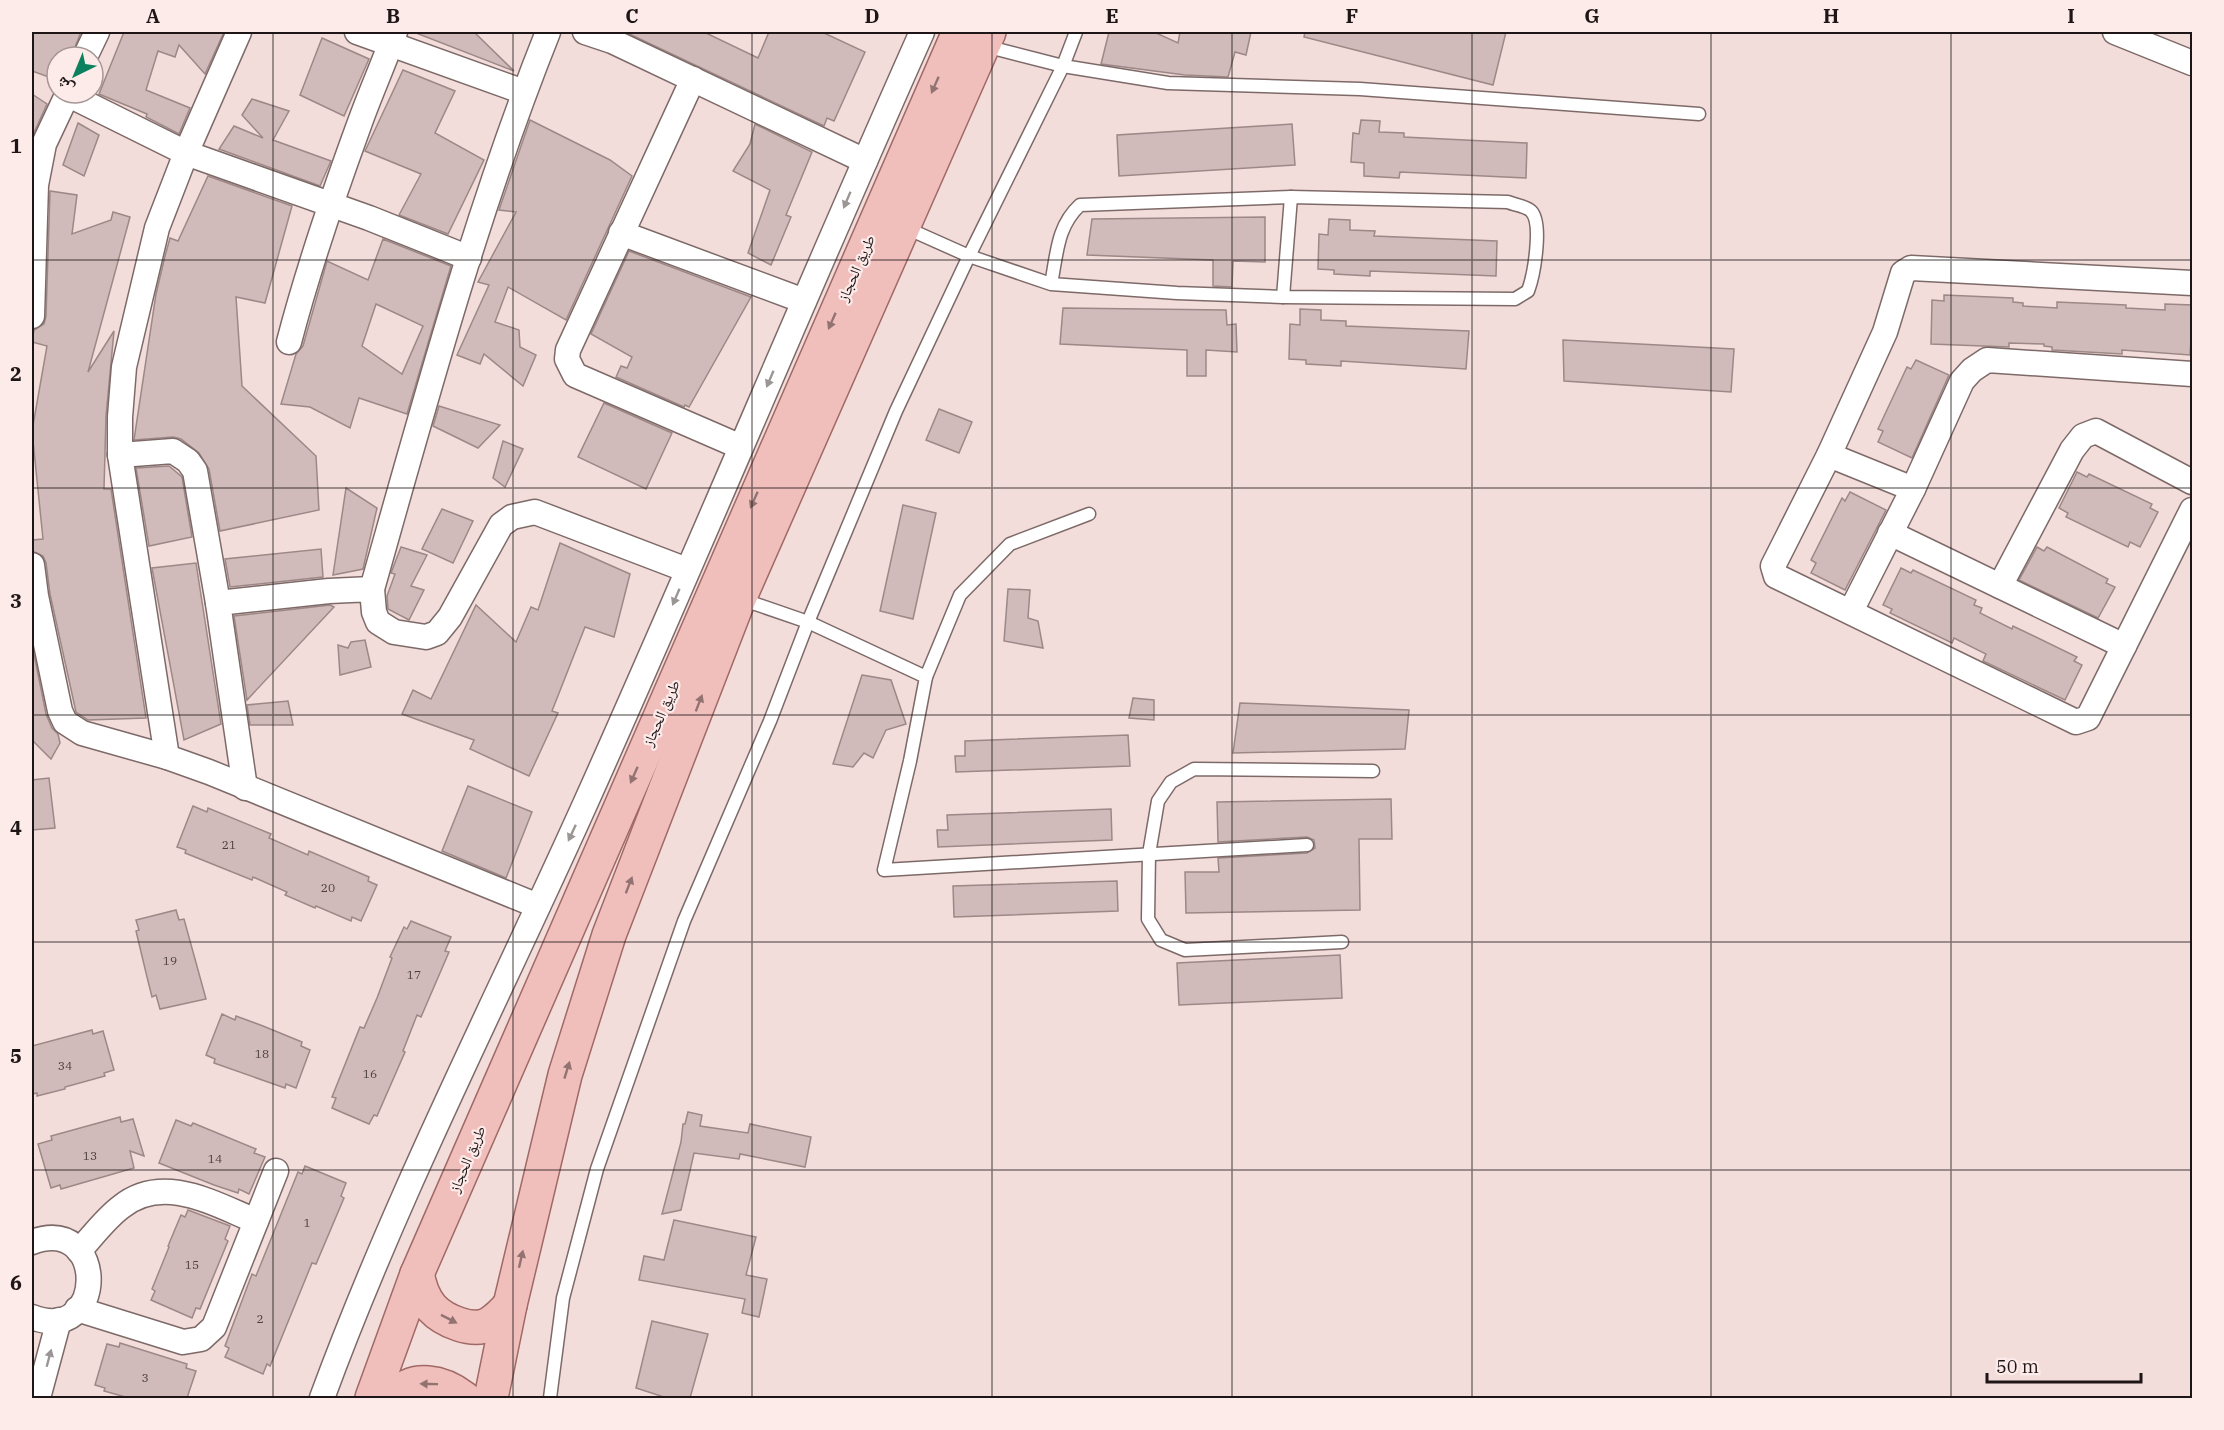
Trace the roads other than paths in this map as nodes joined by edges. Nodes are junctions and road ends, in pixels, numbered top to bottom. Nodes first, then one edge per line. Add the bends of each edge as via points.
1 (239, 32) edge
2 (357, 32) edge
3 (549, 32) edge
4 (585, 32) edge
5 (922, 32) edge
6 (1076, 32) edge
7 (2115, 32) edge
8 (977, 36) edge
9 (393, 38) edge
10 (2193, 63) edge
11 (1063, 66) junction
12 (693, 79) junction
13 (524, 92) junction
14 (63, 105) edge
15 (90, 105) edge
16 (1699, 114) dead end
17 (186, 153) junction
18 (865, 161) junction
19 (1291, 197) junction
20 (331, 205) junction
21 (903, 226) junction
22 (621, 233) junction
23 (969, 256) junction
24 (470, 258) junction
25 (2193, 283) edge
26 (1051, 284) junction
27 (1283, 297) junction
28 (804, 301) junction
29 (32, 316) edge
30 (289, 342) dead end
31 (2193, 374) edge
32 (741, 447) junction
33 (120, 455) junction
34 (1828, 455) junction
35 (2193, 482) edge
36 (1913, 489) junction
37 (2193, 510) edge
38 (1089, 514) dead end
39 (1890, 533) junction
40 (32, 565) edge
41 (687, 570) junction
42 (2000, 586) junction
43 (372, 589) junction
44 (738, 599) junction
45 (218, 603) junction
46 (1851, 611) junction
47 (808, 622) junction
48 (2124, 646) junction
49 (926, 677) junction
50 (167, 757) junction
51 (1373, 771) dead end
52 (245, 788) junction
53 (1307, 845) dead end
54 (1149, 854) junction
55 (538, 906) junction
56 (1342, 942) dead end
57 (491, 1010) junction
58 (526, 1022) junction
59 (276, 1171) dead end
60 (256, 1221) junction
61 (32, 1242) edge
62 (79, 1251) junction
63 (417, 1274) junction
64 (510, 1305) junction
65 (68, 1315) junction
66 (32, 1317) edge
67 (38, 1398) edge
68 (322, 1398) edge
69 (372, 1398) edge
70 (394, 1398) edge
71 (464, 1398) edge
72 (491, 1398) edge
73 (550, 1398) edge

1 - 17 street
2 - 9 street
3 - 13 street
4 - 12 street
5 - 18 street
6 - 11 lane
7 - 10 street
8 - 11 lane
8 - 21 main road, طريق الحجاز
8 -> 58 main road, طريق الحجاز
9 - 13 street
9 - 20 street
11 - 16 lane via 1168,83 1360,89
11 - 23 lane
12 - 18 street
12 - 22 street
13 - 24 street
14 - 29 street via 44,144 36,185
15 - 17 street
17 - 20 street
17 - 33 street via 157,228 124,368
18 -> 28 street
19 - 26 lane via 1080,205 1068,216 1062,230
19 - 27 lane
19 - 27 lane via 1508,202 1529,209 1537,220 1534,276 1528,291 1515,299
20 - 24 street
20 - 30 street
21 - 23 lane
21 - 44 main road, طريق الحجاز
22 - 28 street
22 - 32 street via 568,350 569,365 575,375
23 - 26 lane
23 - 47 lane via 896,411
24 - 43 street
25 - 34 street via 1911,268 1903,273 1885,332
26 - 27 lane
28 -> 32 street
31 - 36 street via 1987,360 1962,381
32 - 41 street
33 - 45 street via 173,451 195,471
33 - 50 street
34 - 36 street
34 - 46 street via 1773,573
35 - 42 street via 2096,431 2083,436
36 - 39 street
37 - 48 street
38 - 49 lane via 1010,544 960,595
39 - 42 street
39 - 46 street
40 - 50 street via 65,722 82,733
41 - 43 street via 535,512 512,517 501,525 450,617 437,633 426,637 394,632 378,622
41 -> 55 street
42 - 48 street
43 - 45 street
44 - 47 lane
64 -> 44 main road, طريق الحجاز via 565,1075 609,935
45 - 52 street
46 - 48 street via 2076,722 2088,718
47 - 49 lane
47 - 73 lane via 684,921 597,1169 563,1298
49 - 54 lane via 884,870
50 - 52 street
51 - 54 lane via 1194,769 1171,782 1158,801
52 - 55 street
53 - 54 lane
54 - 56 lane via 1148,920 1161,940 1185,950
55 - 57 street
57 - 58 street
57 - 68 street via 425,1151
58 - 63 main road, طريق الحجاز
59 - 60 street
60 - 62 street via 186,1193 158,1191 119,1208
60 - 65 street via 214,1327 201,1340 183,1342
61 - 62 street via 61,1240
62 - 65 street via 90,1281 88,1291
63 -> 64 main road via 422,1293 433,1309 449,1320 467,1326 487,1326
63 - 69 main road, طريق الحجاز
64 - 72 main road, طريق الحجاز
65 - 66 street via 45,1321
67 -> 65 street
71 -> 70 main road via 433,1382 415,1384

